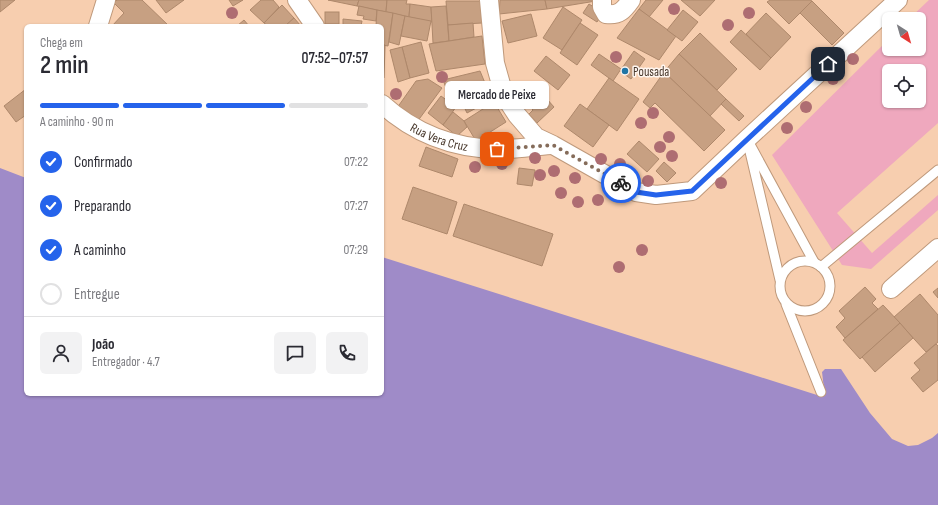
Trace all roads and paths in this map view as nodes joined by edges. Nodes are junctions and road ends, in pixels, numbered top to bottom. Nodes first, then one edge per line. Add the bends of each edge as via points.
1 (106, 0) edge
2 (489, 0) edge
3 (602, 0) edge
4 (631, 0) edge
5 (898, 0) edge
6 (299, 1) edge
7 (99, 24) edge
8 (314, 24) edge
9 (384, 106) edge
10 (747, 139) junction
11 (553, 145) junction
12 (938, 170) edge
13 (938, 248) edge
14 (818, 265) junction
15 (780, 280) junction
16 (892, 289) dead end
17 (786, 303) junction
18 (821, 392) dead end

1 - 7 street
2 - 11 street via 496,63 504,95 536,137
3 - 4 street via 606,14 614,15 624,10
5 - 10 street
6 - 8 street
9 - 11 street, Rua Vera Cruz via 422,132 454,144 497,149
10 - 11 street via 692,191 656,195 636,192
10 - 14 lane
10 - 15 lane
12 - 14 lane
13 - 16 street
14 - 15 lane via 806,261 797,262 784,272
14 - 17 lane via 826,273 829,281 830,289 823,304 808,311 800,311
15 - 17 lane via 779,288
17 - 18 lane

